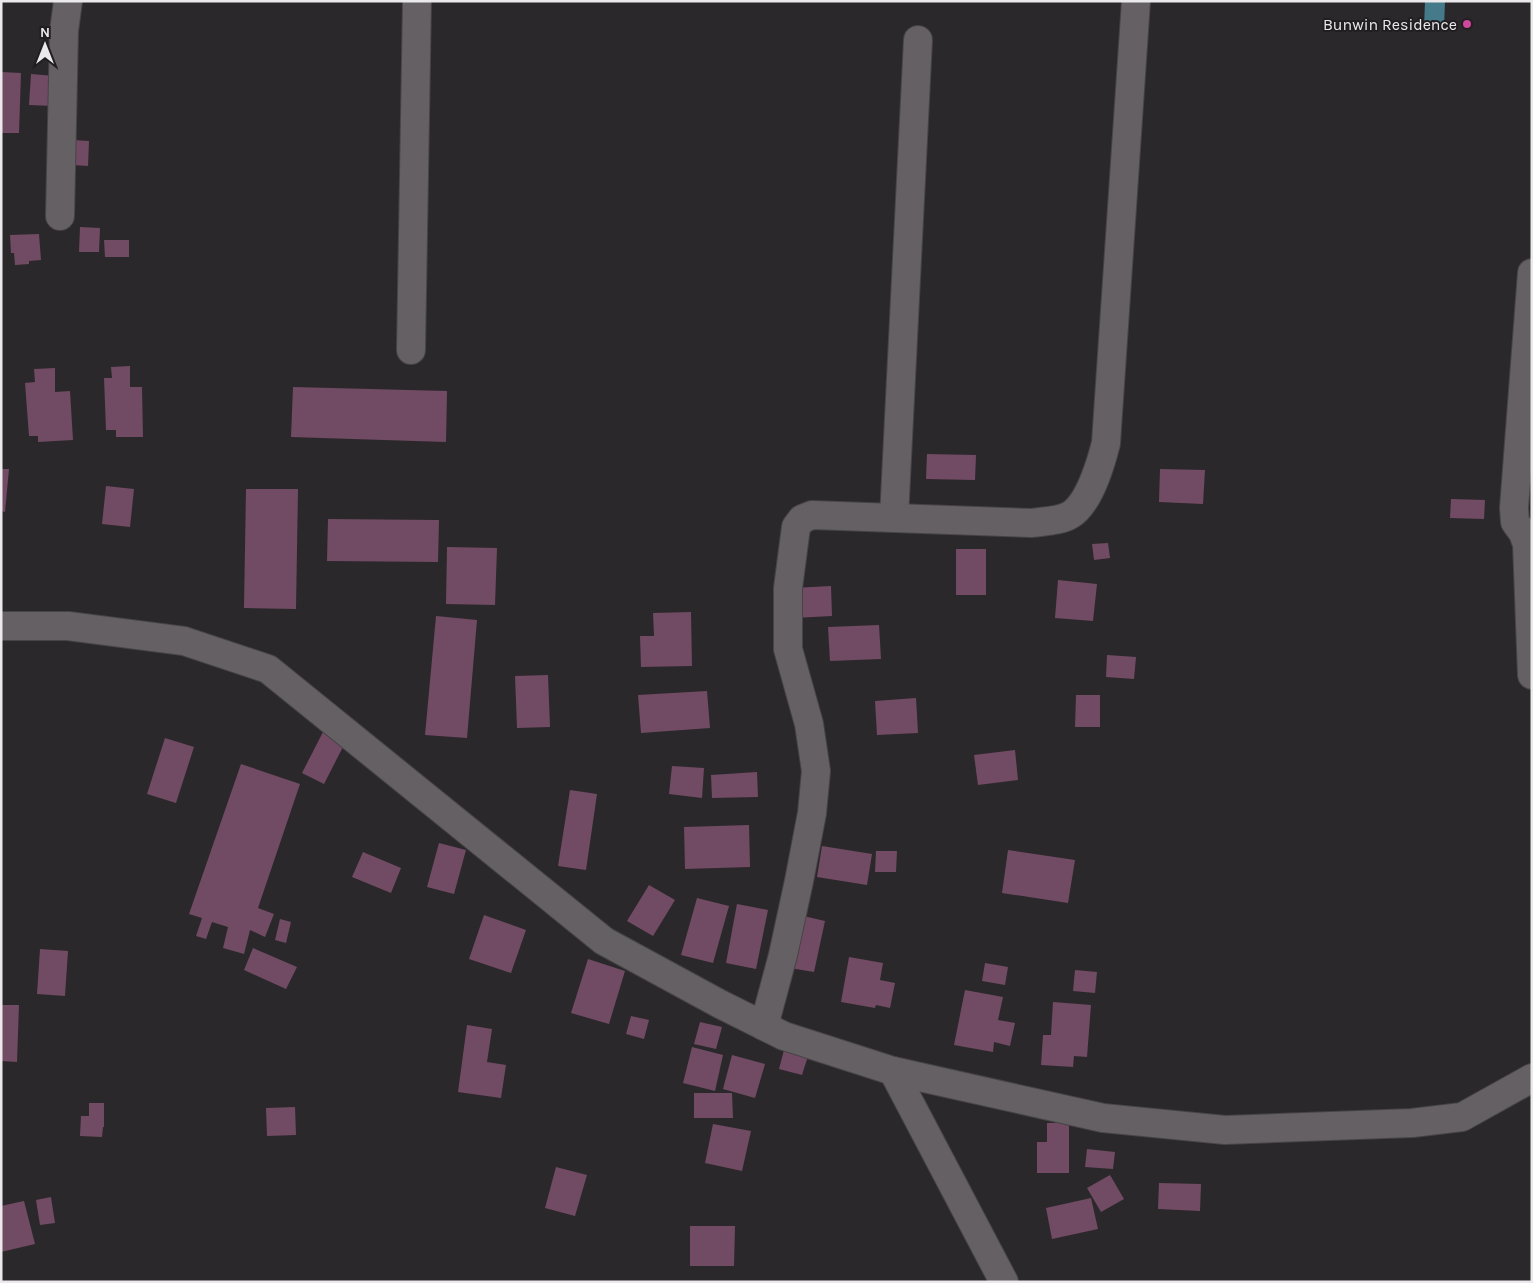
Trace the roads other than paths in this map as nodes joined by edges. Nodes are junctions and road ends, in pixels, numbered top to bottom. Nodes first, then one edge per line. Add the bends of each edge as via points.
1 (68, 1) edge
2 (417, 1) edge
3 (1136, 1) edge
4 (918, 40) dead end
5 (60, 216) dead end
6 (1532, 273) edge
7 (411, 350) dead end
8 (894, 518) junction
9 (1530, 569) edge
10 (1, 626) edge
11 (1532, 675) edge
12 (764, 1026) junction
13 (893, 1071) junction
14 (1532, 1078) edge
15 (1004, 1282) edge

1 - 5 street via 64,31
2 - 7 street
3 - 8 street via 1106,443 1098,472 1081,506 1070,515 1055,520 1032,523
4 - 8 street
6 - 9 street via 1514,508 1515,522 1524,533
8 - 12 street via 812,515 802,519 796,527 788,588 788,649 809,724 816,771 812,813 797,890
9 - 11 street
10 - 12 street via 68,626 184,640 268,669 604,941
12 - 13 street via 784,1036
13 - 14 street via 1103,1118 1225,1130 1412,1123 1462,1117
13 - 15 street

